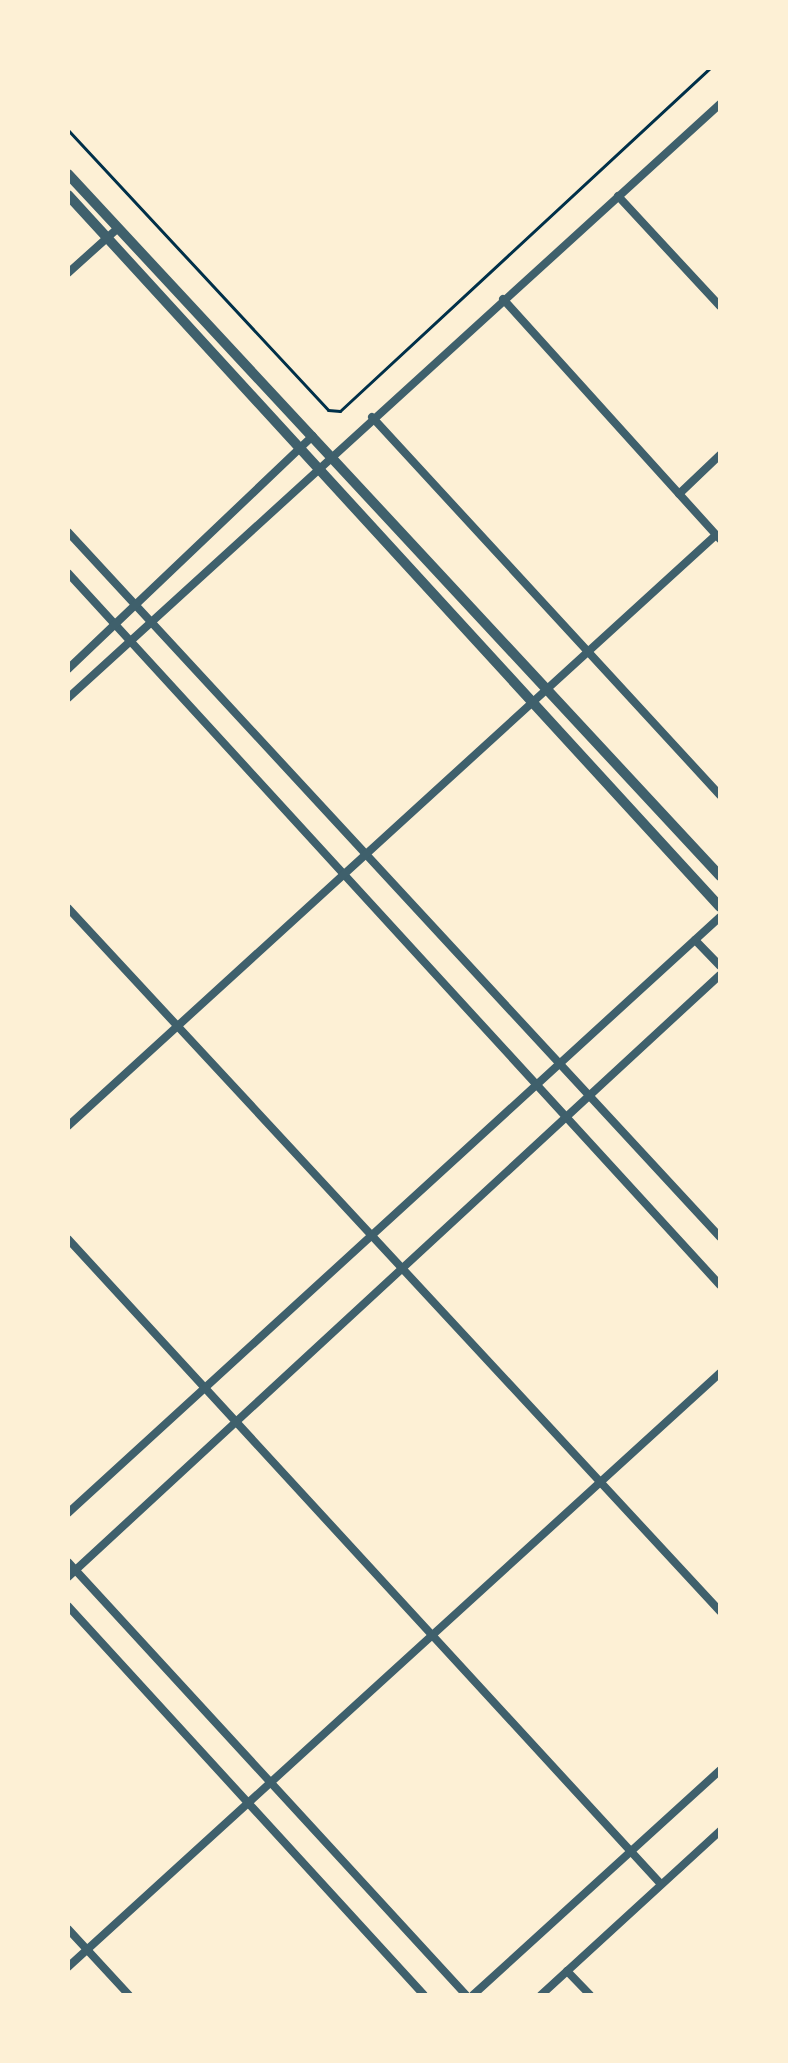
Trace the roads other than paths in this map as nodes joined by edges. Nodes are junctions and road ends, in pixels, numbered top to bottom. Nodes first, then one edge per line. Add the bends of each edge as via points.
1 (720, 104) edge
2 (68, 174) edge
3 (68, 195) edge
4 (618, 196) junction
5 (118, 228) junction
6 (107, 237) junction
7 (68, 273) edge
8 (503, 299) junction
9 (720, 306) edge
10 (372, 417) junction
11 (313, 436) junction
12 (304, 447) junction
13 (720, 455) edge
14 (331, 456) junction
15 (320, 464) junction
16 (679, 494) junction
17 (68, 532) edge
18 (718, 537) edge
19 (68, 573) edge
20 (135, 606) junction
21 (149, 622) junction
22 (115, 626) junction
23 (129, 641) junction
24 (589, 650) junction
25 (68, 669) edge
26 (546, 687) junction
27 (68, 698) edge
28 (532, 701) junction
29 (720, 795) edge
30 (364, 856) junction
31 (343, 874) junction
32 (720, 876) edge
33 (720, 907) edge
34 (68, 908) edge
35 (720, 917) edge
36 (695, 940) junction
37 (720, 966) edge
38 (720, 975) edge
39 (178, 1026) junction
40 (562, 1066) junction
41 (539, 1086) junction
42 (590, 1096) junction
43 (568, 1118) junction
44 (68, 1126) edge
45 (374, 1237) junction
46 (720, 1237) edge
47 (68, 1239) edge
48 (403, 1269) junction
49 (720, 1285) edge
50 (720, 1373) edge
51 (206, 1387) junction
52 (235, 1423) junction
53 (601, 1481) junction
54 (68, 1513) edge
55 (68, 1562) edge
56 (72, 1574) edge
57 (68, 1606) edge
58 (720, 1611) edge
59 (432, 1635) junction
60 (720, 1770) edge
61 (271, 1782) junction
62 (249, 1802) junction
63 (720, 1831) edge
64 (630, 1853) junction
65 (661, 1884) junction
66 (68, 1929) edge
67 (88, 1949) junction
68 (68, 1967) edge
69 (567, 1971) junction
70 (129, 1995) edge
71 (424, 1995) edge
72 (466, 1995) edge
73 (473, 1995) edge
74 (541, 1995) edge
75 (590, 1995) edge

1 - 4 street
2 - 5 street
3 - 6 street
4 - 8 street
4 - 9 street
5 - 6 street
5 - 11 street
6 - 7 street
6 - 12 street
8 - 10 street
8 - 16 street
10 - 14 street
10 - 24 street
11 - 12 street
11 - 14 street
12 - 15 street
12 - 20 street
13 - 16 street
14 - 15 street
14 - 26 street
15 - 21 street
15 - 28 street
16 - 18 street
17 - 20 street
18 - 24 street
19 - 22 street
20 - 21 street
20 - 22 street
21 - 23 street
21 - 30 street
22 - 23 street
22 - 25 street
23 - 27 street
23 - 31 street
24 - 26 street
24 - 29 street
26 - 28 street
26 - 32 street
28 - 30 street
28 - 33 street
30 - 31 street
30 - 40 street
31 - 39 street
31 - 41 street
34 - 39 street
35 - 36 street
36 - 37 street
36 - 40 street
38 - 42 street
39 - 44 street
39 - 45 street
40 - 41 street
40 - 42 street
41 - 43 street
41 - 45 street
42 - 43 street
42 - 46 street
43 - 48 street
43 - 49 street
45 - 48 street
45 - 51 street
47 - 51 street
48 - 52 street
48 - 53 street
50 - 53 street
51 - 52 street
51 - 54 street
52 - 56 street
52 - 59 street
53 - 58 street
53 - 59 street
55 - 56 street
56 - 61 street
57 - 62 street
59 - 61 street
59 - 64 street
60 - 64 street
61 - 62 street
61 - 72 street
62 - 67 street
62 - 71 street
63 - 65 street
64 - 65 street
64 - 73 street
65 - 69 street
66 - 67 street
67 - 68 street
67 - 70 street
69 - 74 street
69 - 75 street

